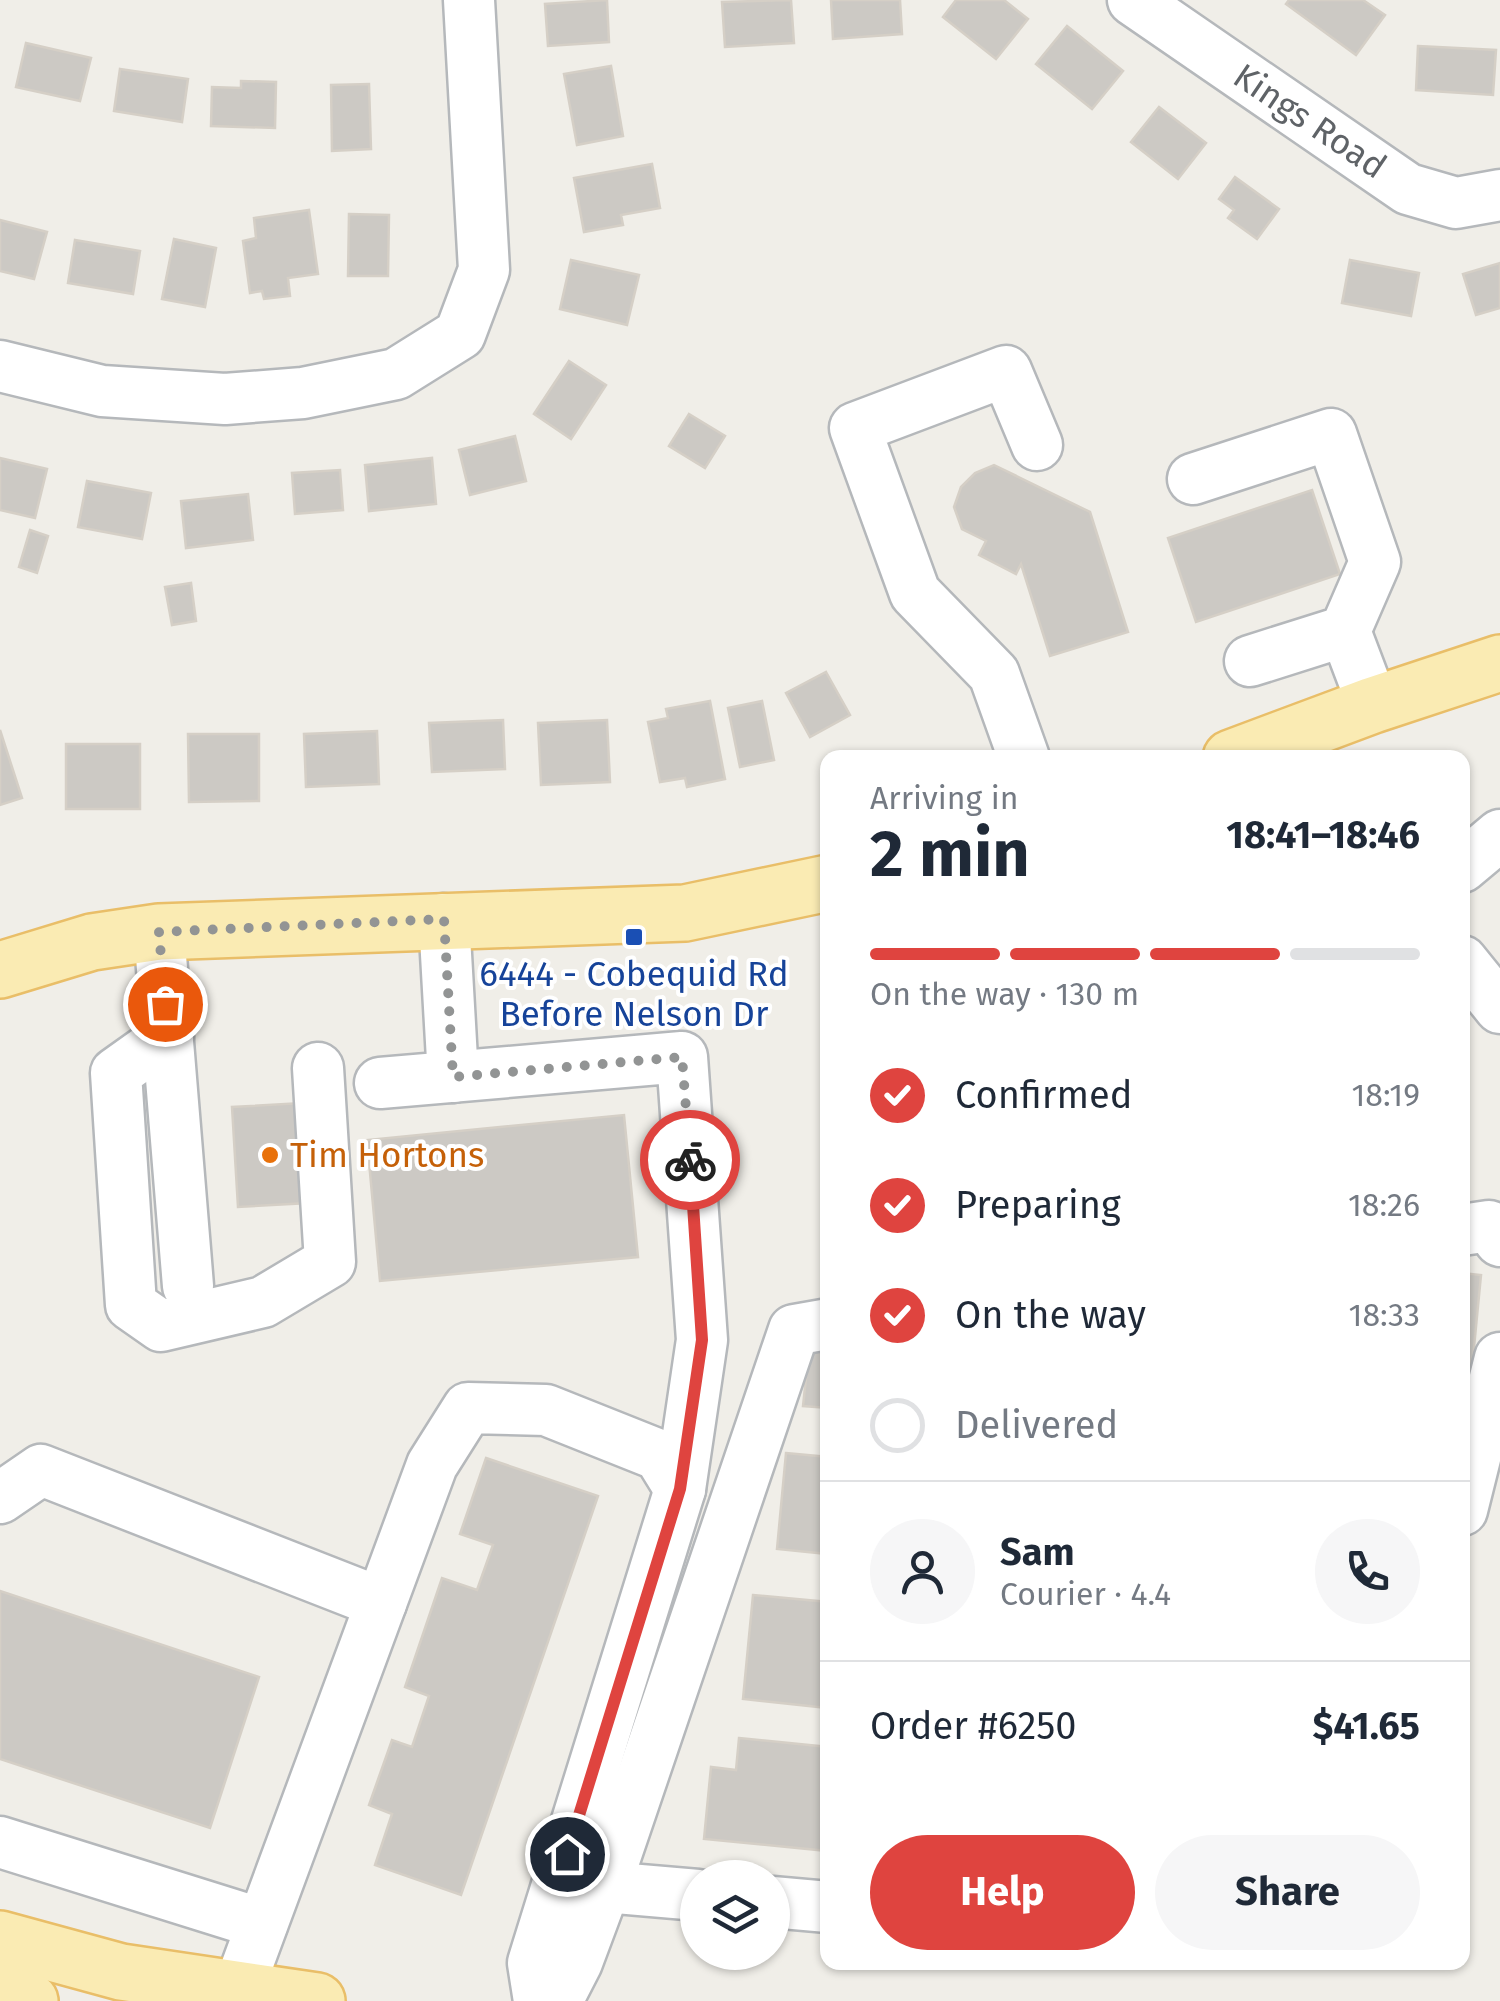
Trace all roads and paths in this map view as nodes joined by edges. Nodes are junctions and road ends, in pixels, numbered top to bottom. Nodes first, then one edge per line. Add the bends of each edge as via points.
1 (468, 0) edge
2 (1133, 0) edge
3 (1500, 195) edge
4 (0, 366) edge
5 (1037, 445) dead end
6 (1192, 479) dead end
7 (1346, 631) junction
8 (1250, 661) dead end
9 (1500, 664) edge
10 (1372, 705) junction
11 (1293, 749) edge
12 (1021, 750) edge
13 (1500, 834) edge
14 (1470, 860) edge
15 (820, 886) edge
16 (444, 919) junction
17 (159, 932) junction
18 (0, 970) edge
19 (1470, 971) edge
20 (1500, 1008) edge
21 (168, 1036) junction
22 (318, 1068) dead end
23 (453, 1077) junction
24 (380, 1083) dead end
25 (1470, 1229) edge
26 (1500, 1241) edge
27 (188, 1286) dead end
28 (820, 1325) edge
29 (1500, 1358) edge
30 (1470, 1478) edge
31 (680, 1489) junction
32 (0, 1498) edge
33 (381, 1603) junction
34 (0, 1842) edge
35 (605, 1887) junction
36 (680, 1894) edge
37 (790, 1904) edge
38 (820, 1906) edge
39 (262, 1924) junction
40 (0, 1939) edge
41 (238, 1990) junction
42 (0, 1993) edge
43 (30, 2001) edge
44 (317, 2001) edge
45 (539, 2001) edge
46 (556, 2001) edge

1 - 4 street via 484,270 460,334 396,374 303,393 225,399 102,391
2 - 3 street, Kings Road via 1408,188 1456,203
5 - 12 street via 1006,371 855,428 915,593 994,674
6 - 7 street via 1331,434 1375,562
7 - 8 street
7 - 10 street
9 - 10 main road
10 - 11 main road
13 - 14 street
15 - 16 main road via 685,913
16 - 17 main road
16 - 23 street
17 - 18 main road via 92,942
17 - 21 street
19 - 20 street
21 - 22 street via 116,1073 130,1305 161,1326 263,1302 330,1262
21 - 27 street
23 - 24 street
23 - 31 street via 682,1057 702,1340
25 - 26 street via 1489,1226
28 - 35 street via 794,1330
29 - 30 street
31 - 33 street via 659,1455 546,1410 468,1408 432,1465
31 - 45 street via 532,1963
32 - 33 street via 41,1470
33 - 39 street
34 - 39 street
35 - 36 street
35 - 46 street
37 - 38 street
39 - 41 street
40 - 41 main road via 121,1972
41 - 44 main road
42 - 43 main road

